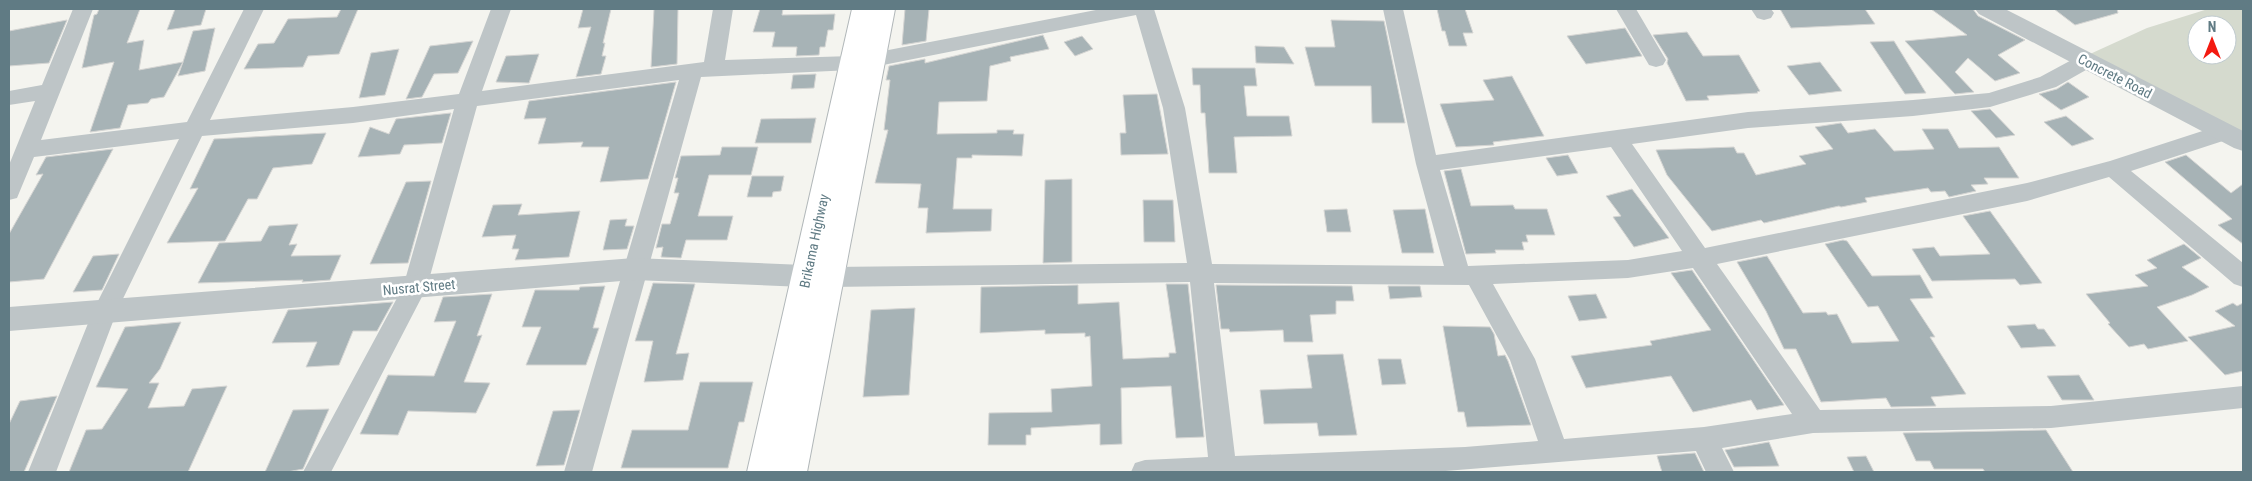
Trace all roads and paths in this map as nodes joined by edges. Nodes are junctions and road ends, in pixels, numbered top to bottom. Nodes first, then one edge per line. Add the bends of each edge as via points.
1 (83, 9) edge
2 (254, 9) edge
3 (501, 9) edge
4 (723, 9) edge
5 (864, 9) edge
6 (883, 9) edge
7 (1133, 9) edge
8 (1144, 9) edge
9 (1393, 9) edge
10 (1626, 9) edge
11 (1987, 9) edge
12 (1656, 60) dead end
13 (863, 61) junction
14 (2086, 61) junction
15 (702, 70) junction
16 (50, 90) junction
17 (9, 98) edge
18 (468, 99) junction
19 (196, 129) junction
20 (2234, 137) edge
21 (1617, 139) junction
22 (27, 150) junction
23 (1427, 164) junction
24 (2113, 168) junction
25 (9, 192) edge
26 (1700, 258) junction
27 (634, 270) junction
28 (1202, 273) junction
29 (1467, 276) junction
30 (818, 277) junction
31 (2243, 277) edge
32 (416, 287) junction
33 (105, 311) junction
34 (9, 319) edge
35 (2243, 396) edge
36 (1813, 422) junction
37 (1704, 439) junction
38 (1556, 452) junction
39 (1468, 466) edge
40 (1222, 470) edge
41 (42, 472) edge
42 (317, 472) edge
43 (578, 472) edge
44 (763, 472) edge
45 (791, 472) edge
46 (1145, 472) edge
47 (1720, 472) edge

1 - 16 street
2 - 19 street
3 - 18 street
4 - 15 street
5 - 13 highway, Brikama Highway
6 - 13 highway, Brikama Highway
7 - 13 street
8 - 28 street via 1174,108
9 - 23 street
10 - 12 street
11 - 14 street, Concrete Road
13 - 15 street
13 - 30 highway, Brikama Highway
14 - 20 street, Concrete Road
14 - 21 street via 2048,82 1990,100 1748,120
15 - 18 street
15 - 27 street
16 - 17 street
16 - 22 street
18 - 19 street via 353,115
18 - 32 street
19 - 22 street
19 - 33 street
20 - 24 street
21 - 23 street
21 - 26 street
22 - 25 street
23 - 29 street
24 - 26 street via 2027,192
24 - 31 street
26 - 29 street via 1628,270
26 - 36 street
27 - 30 street, Nusrat Street
27 - 32 street, Nusrat Street
27 - 43 street
28 - 29 street
28 - 30 street
28 - 40 street
29 - 38 street via 1522,359
30 - 44 highway, Brikama Highway
30 - 45 highway, Brikama Highway
32 - 33 street, Nusrat Street
32 - 42 street
33 - 34 street, Nusrat Street
33 - 41 street
35 - 36 street via 2051,417
36 - 37 street
37 - 38 street
37 - 47 street
38 - 39 street
39 - 40 street
40 - 46 street

